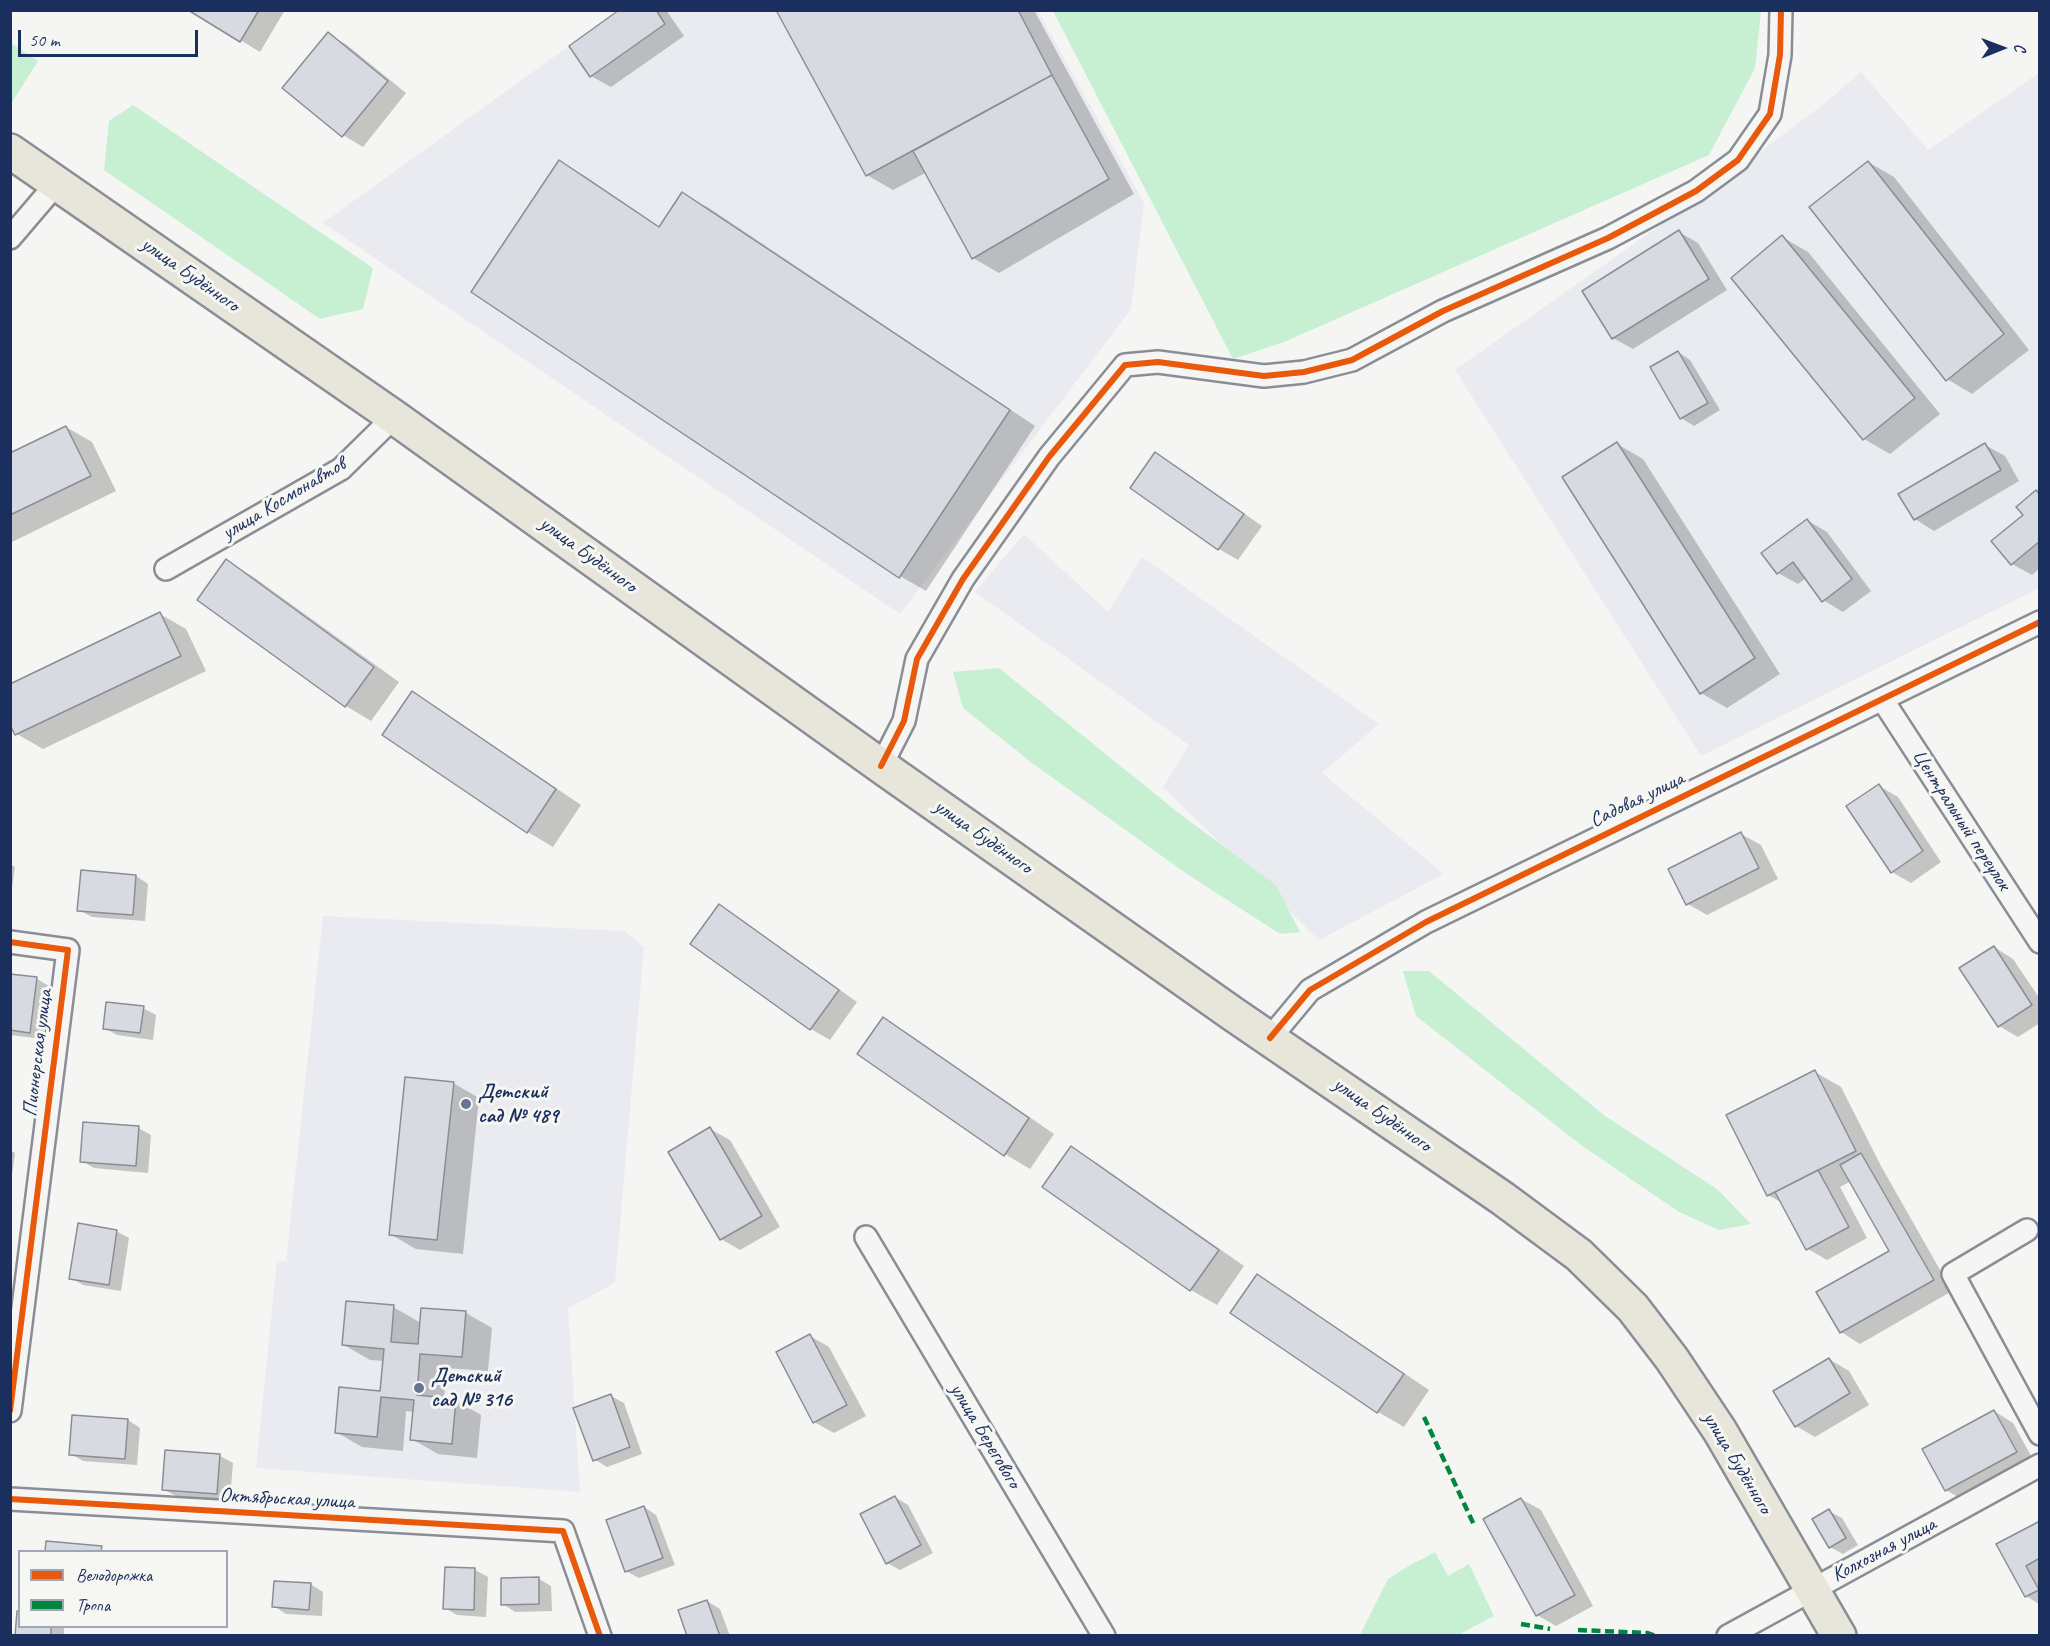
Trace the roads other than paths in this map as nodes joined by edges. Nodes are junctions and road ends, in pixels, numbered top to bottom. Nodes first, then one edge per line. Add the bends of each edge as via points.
1 (1781, 10) edge
2 (10, 151) edge
3 (57, 183) junction
4 (10, 238) edge
5 (394, 417) junction
6 (166, 569) dead end
7 (2040, 622) edge
8 (1881, 699) junction
9 (881, 766) junction
10 (10, 942) edge
11 (2040, 942) edge
12 (1270, 1038) junction
13 (2028, 1230) dead end
14 (866, 1237) dead end
15 (10, 1411) edge
16 (2040, 1434) edge
17 (2040, 1466) edge
18 (10, 1499) edge
19 (1812, 1588) junction
20 (600, 1635) edge
21 (1104, 1635) edge
22 (1728, 1635) edge
23 (1839, 1635) edge

1 - 9 street via 1780,55 1770,114 1738,160 1696,191 1608,238 1443,311 1352,360 1304,372 1264,376 1158,362 1125,365 1049,457 963,579 918,659 904,721
2 - 3 main road, улица Будённого
3 - 4 street
3 - 5 main road, улица Будённого
5 - 6 street, улица Космонавтов via 341,469
5 - 9 main road, улица Будённого
7 - 8 street, Садовая улица
8 - 11 street, Центральный переулок
8 - 12 street, Садовая улица via 1426,922 1310,990
9 - 12 main road, улица Будённого
10 - 15 street, Пионерская улица via 68,950
12 - 19 main road, улица Будённого via 1502,1198 1569,1248 1633,1308 1720,1431
13 - 16 street via 1953,1274
14 - 21 street, улица Берегового
17 - 19 street, Колхозная улица
18 - 20 street, Октябрьская улица via 563,1532
19 - 22 street, Колхозная улица
19 - 23 main road, улица Будённого

